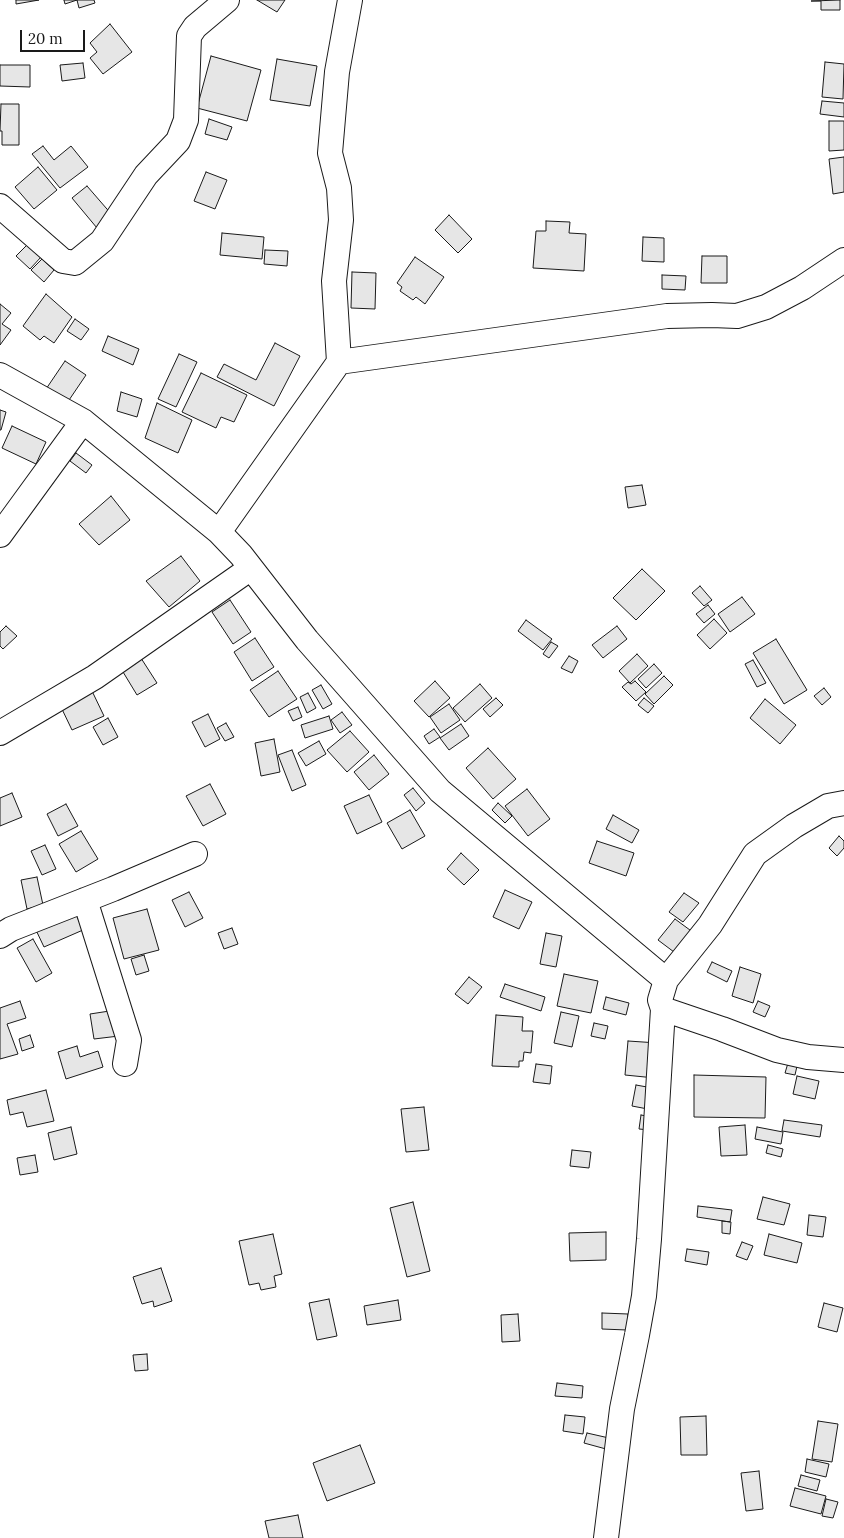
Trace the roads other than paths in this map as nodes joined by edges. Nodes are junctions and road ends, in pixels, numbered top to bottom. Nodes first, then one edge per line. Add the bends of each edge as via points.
1 (227, 0) edge
2 (350, 0) edge
3 (0, 206) edge
4 (844, 260) edge
5 (339, 362) junction
6 (0, 375) edge
7 (83, 421) junction
8 (220, 532) junction
9 (0, 535) edge
10 (251, 568) junction
11 (0, 733) edge
12 (844, 803) edge
13 (195, 854) dead end
14 (85, 900) junction
15 (0, 936) edge
16 (666, 980) junction
17 (663, 1009) junction
18 (844, 1060) edge
19 (125, 1064) dead end
20 (599, 1536) edge

1 - 3 street via 189,36 186,120 178,141 146,176 102,241 76,263 63,261
2 - 5 street via 337,72 330,153 339,188 341,220 334,281
4 - 5 street via 766,307 737,316 667,316
5 - 8 street
6 - 7 street
7 - 8 street
7 - 9 street
8 - 10 street
10 - 11 street via 95,677
10 - 16 street via 307,640 440,791
12 - 16 street via 828,806 755,854 710,925
13 - 14 street
14 - 15 street
14 - 19 street via 129,1040
16 - 17 street via 660,1000
17 - 18 street via 777,1050
17 - 20 street via 644,1296

